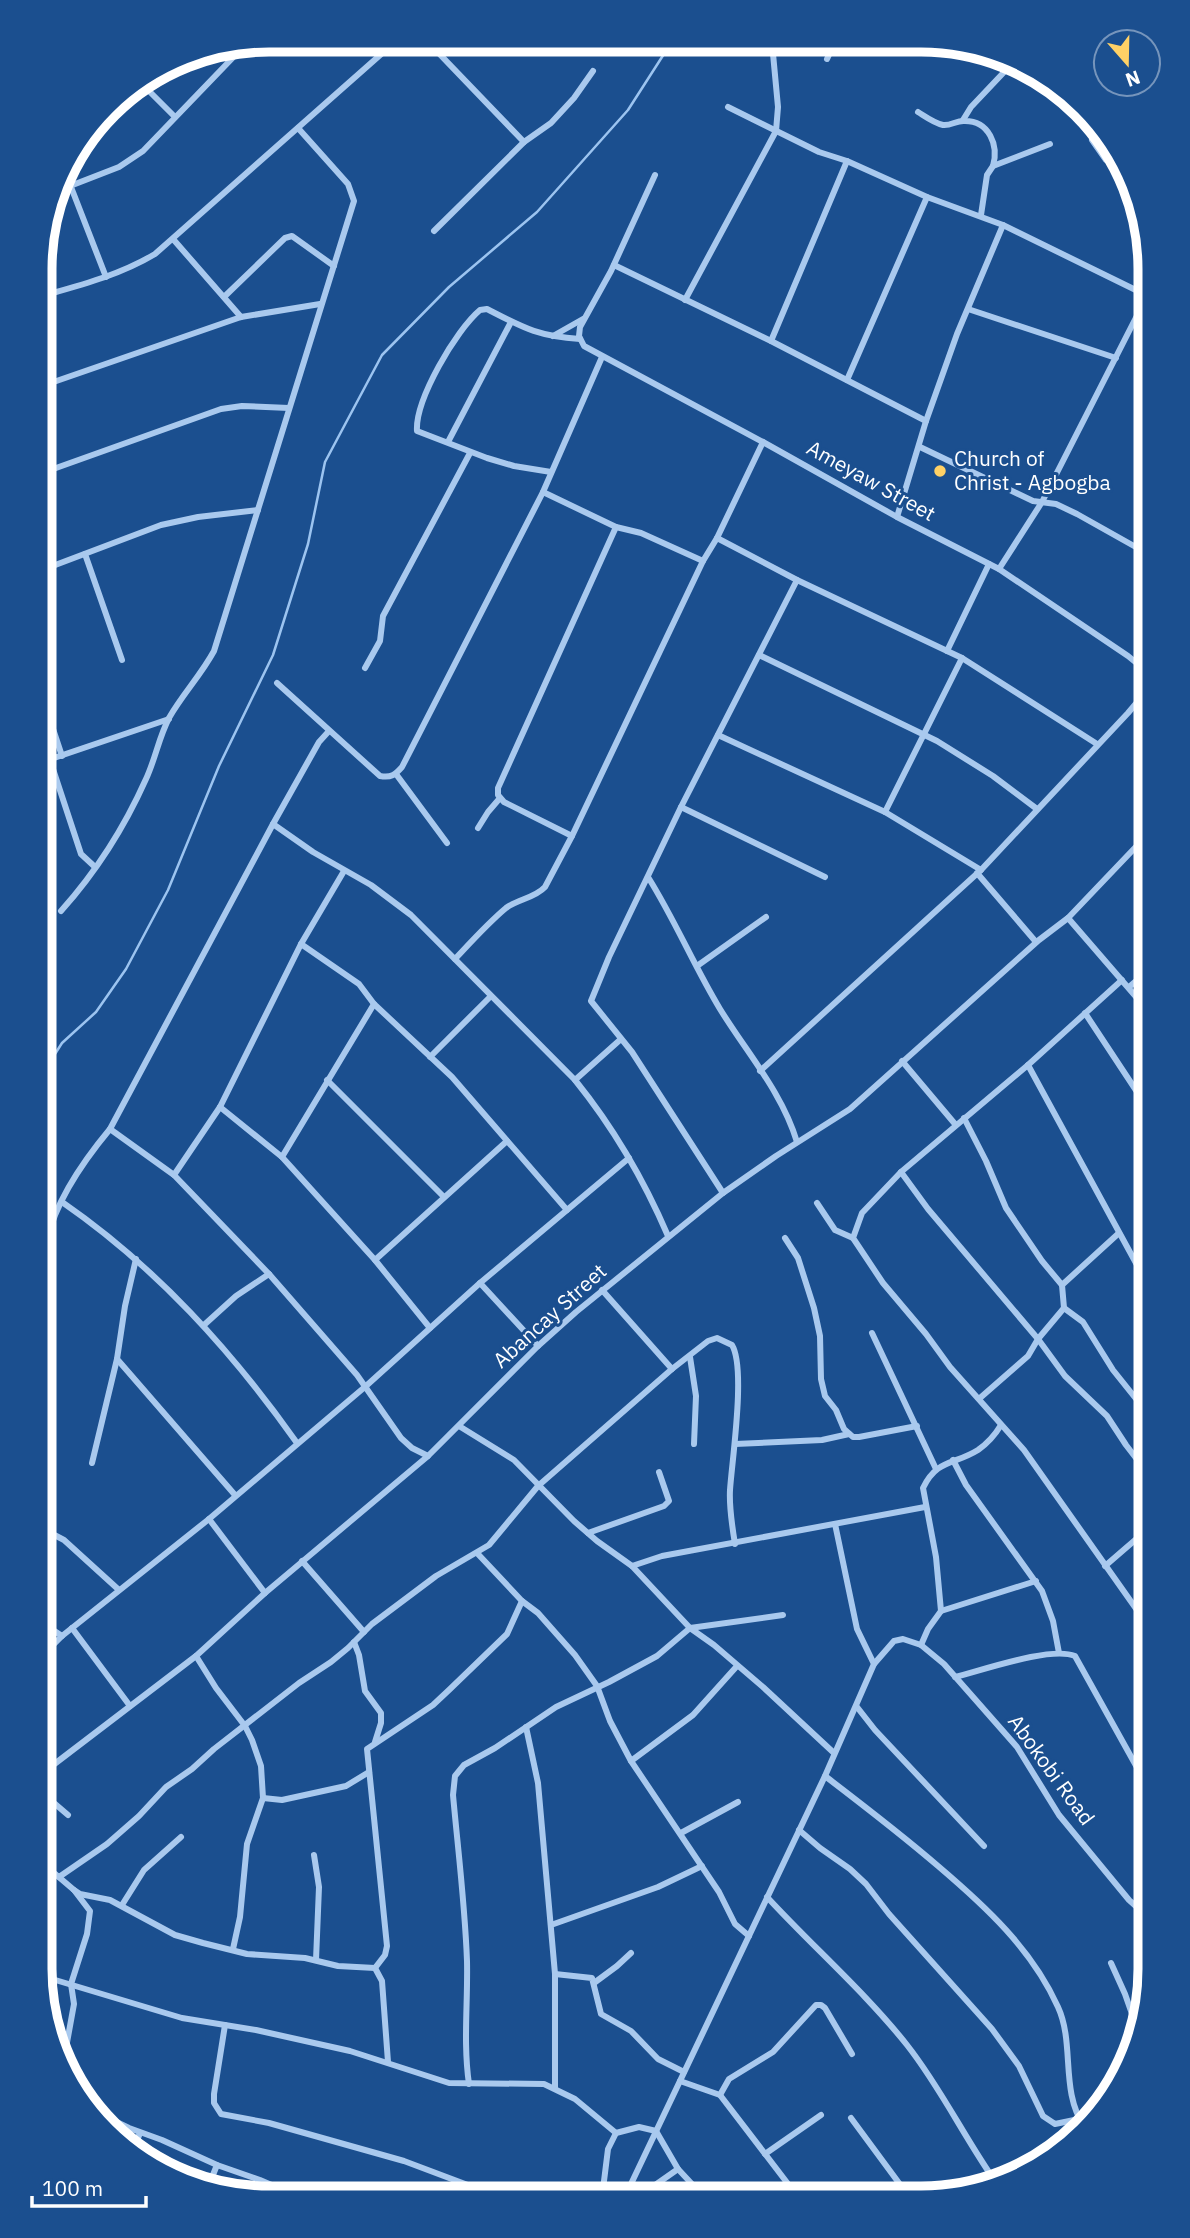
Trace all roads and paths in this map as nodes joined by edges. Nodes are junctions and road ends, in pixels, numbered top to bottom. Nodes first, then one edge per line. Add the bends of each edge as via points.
1 (773, 52) edge
2 (830, 52) edge
3 (383, 53) edge
4 (438, 53) edge
5 (234, 56) edge
6 (827, 60) dead end
7 (1006, 70) dead end
8 (593, 71) dead end
9 (148, 90) edge
10 (728, 107) dead end
11 (918, 112) dead end
12 (175, 117) junction
13 (963, 120) junction
14 (298, 128) junction
15 (776, 131) junction
16 (1092, 140) dead end
17 (524, 142) junction
18 (1050, 144) dead end
19 (1107, 160) edge
20 (847, 161) junction
21 (993, 166) junction
22 (655, 175) dead end
23 (70, 186) joint
24 (927, 197) junction
25 (981, 215) junction
26 (1003, 225) junction
27 (433, 231) dead end
28 (173, 239) junction
29 (614, 265) junction
30 (334, 266) junction
31 (106, 277) junction
32 (1138, 292) edge
33 (52, 293) edge
34 (224, 297) junction
35 (685, 300) junction
36 (320, 304) junction
37 (968, 309) junction
38 (1138, 316) edge
39 (241, 317) junction
40 (584, 318) junction
41 (511, 322) junction
42 (552, 337) junction
43 (580, 339) junction
44 (771, 341) junction
45 (601, 357) junction
46 (1116, 358) junction
47 (847, 380) junction
48 (52, 383) edge
49 (289, 408) junction
50 (926, 421) junction
51 (448, 442) junction
52 (764, 442) junction
53 (920, 447) junction
54 (470, 453) junction
55 (52, 469) edge
56 (551, 472) junction
57 (543, 492) junction
58 (1042, 502) junction
59 (257, 510) junction
60 (897, 517) junction
61 (616, 527) junction
62 (717, 538) junction
63 (1138, 548) edge
64 (85, 554) junction
65 (703, 561) junction
66 (989, 564) junction
67 (52, 566) edge
68 (999, 569) junction
69 (797, 580) junction
70 (947, 651) junction
71 (759, 655) junction
72 (962, 658) junction
73 (122, 660) dead end
74 (1138, 664) edge
75 (365, 668) dead end
76 (277, 683) dead end
77 (1138, 701) edge
78 (169, 719) junction
79 (52, 726) edge
80 (329, 731) junction
81 (718, 735) junction
82 (923, 735) junction
83 (1097, 744) junction
84 (62, 755) junction
85 (52, 759) edge
86 (52, 766) edge
87 (396, 774) junction
88 (500, 798) junction
89 (681, 807) junction
90 (1037, 809) junction
91 (885, 812) junction
92 (273, 824) junction
93 (478, 828) dead end
94 (572, 836) junction
95 (447, 843) dead end
96 (1138, 845) edge
97 (95, 867) junction
98 (344, 871) junction
99 (979, 871) junction
100 (648, 877) junction
101 (825, 877) dead end
102 (61, 911) dead end
103 (766, 917) dead end
104 (1069, 918) junction
105 (1036, 942) junction
106 (301, 944) junction
107 (454, 959) junction
108 (697, 966) junction
109 (1122, 980) junction
110 (1138, 980) edge
111 (1129, 987) junction
112 (491, 996) junction
113 (1138, 998) edge
114 (374, 1004) junction
115 (1085, 1013) junction
116 (621, 1040) junction
117 (429, 1057) junction
118 (902, 1061) junction
119 (1028, 1065) junction
120 (760, 1071) junction
121 (327, 1080) junction
122 (575, 1080) junction
123 (1138, 1091) edge
124 (220, 1107) junction
125 (964, 1118) junction
126 (955, 1124) junction
127 (110, 1129) junction
128 (507, 1141) junction
129 (797, 1142) junction
130 (282, 1157) junction
131 (629, 1158) junction
132 (901, 1172) junction
133 (174, 1175) junction
134 (723, 1193) junction
135 (444, 1197) junction
136 (62, 1202) junction
137 (817, 1203) dead end
138 (567, 1210) junction
139 (52, 1221) edge
140 (1119, 1233) junction
141 (668, 1236) junction
142 (785, 1238) dead end
143 (853, 1238) junction
144 (136, 1259) junction
145 (375, 1260) junction
146 (1137, 1266) edge
147 (269, 1274) junction
148 (480, 1283) junction
149 (1062, 1285) junction
150 (602, 1290) junction
151 (1064, 1308) junction
152 (204, 1325) junction
153 (430, 1328) junction
154 (872, 1333) dead end
155 (1038, 1339) junction
156 (538, 1346) junction
157 (690, 1357) junction
158 (117, 1359) junction
159 (672, 1369) junction
160 (366, 1386) junction
161 (980, 1398) junction
162 (1137, 1400) edge
163 (1002, 1425) junction
164 (459, 1426) junction
165 (917, 1426) junction
166 (851, 1435) junction
167 (297, 1443) junction
168 (694, 1444) dead end
169 (735, 1444) junction
170 (428, 1456) junction
171 (953, 1460) junction
172 (1137, 1460) edge
173 (92, 1463) dead end
174 (936, 1469) junction
175 (659, 1472) dead end
176 (538, 1486) junction
177 (235, 1495) junction
178 (925, 1507) junction
179 (209, 1519) junction
180 (835, 1524) junction
181 (52, 1534) edge
182 (588, 1534) junction
183 (1137, 1538) edge
184 (735, 1544) junction
185 (477, 1553) junction
186 (302, 1561) junction
187 (632, 1566) junction
188 (1105, 1566) junction
189 (1036, 1581) junction
190 (119, 1590) junction
191 (265, 1593) junction
192 (522, 1601) junction
193 (941, 1611) junction
194 (1137, 1611) edge
195 (783, 1615) dead end
196 (72, 1628) junction
197 (52, 1629) edge
198 (690, 1629) junction
199 (364, 1632) junction
200 (62, 1636) junction
201 (354, 1642) junction
202 (921, 1645) junction
203 (52, 1646) edge
204 (1059, 1653) junction
205 (196, 1656) junction
206 (874, 1664) junction
207 (737, 1666) junction
208 (955, 1677) junction
209 (597, 1686) junction
210 (130, 1706) junction
211 (857, 1707) junction
212 (245, 1726) junction
213 (526, 1727) junction
214 (375, 1742) junction
215 (834, 1753) junction
216 (631, 1761) junction
217 (52, 1766) edge
218 (1137, 1767) edge
219 (369, 1772) junction
220 (825, 1776) junction
221 (263, 1798) junction
222 (52, 1802) edge
223 (738, 1802) dead end
224 (68, 1815) dead end
225 (799, 1830) junction
226 (681, 1833) junction
227 (181, 1837) dead end
228 (984, 1846) dead end
229 (314, 1855) dead end
230 (702, 1866) junction
231 (52, 1871) edge
232 (60, 1877) junction
233 (74, 1890) junction
234 (768, 1897) junction
235 (122, 1905) junction
236 (1137, 1905) edge
237 (551, 1925) junction
238 (749, 1936) junction
239 (233, 1950) junction
240 (631, 1953) dead end
241 (316, 1960) junction
242 (1111, 1963) dead end
243 (374, 1968) junction
244 (555, 1973) junction
245 (53, 1979) edge
246 (594, 1983) junction
247 (71, 1984) junction
248 (1132, 2014) edge
249 (225, 2025) junction
250 (67, 2045) edge
251 (852, 2054) dead end
252 (388, 2062) junction
253 (684, 2072) junction
254 (680, 2081) junction
255 (469, 2084) junction
256 (555, 2088) junction
257 (720, 2095) junction
258 (821, 2115) dead end
259 (1080, 2115) edge
260 (851, 2118) dead end
261 (115, 2121) edge
262 (1072, 2123) edge
263 (656, 2132) junction
264 (140, 2133) junction
265 (616, 2133) junction
266 (137, 2141) edge
267 (765, 2154) junction
268 (217, 2165) junction
269 (678, 2169) junction
270 (991, 2174) edge
271 (212, 2178) edge
272 (273, 2186) edge
273 (470, 2186) edge
274 (603, 2186) edge
275 (632, 2186) edge
276 (654, 2186) edge
277 (694, 2186) edge
278 (788, 2186) edge
279 (901, 2186) edge

1 - 15 street
2 - 6 street
3 - 14 street
4 - 17 street
5 - 12 street
7 - 13 street
8 - 17 street via 551,123
9 - 12 street
10 - 15 street
11 - 13 street via 945,126
12 - 23 street via 132,159
13 - 21 street via 979,125 994,140
14 - 28 street
14 - 30 street via 352,192 354,201
15 - 20 street
15 - 35 street
16 - 19 street
17 - 27 street
18 - 21 street
20 - 24 street
20 - 44 street
21 - 25 street
22 - 29 street
23 - 31 street
24 - 25 street
24 - 47 street
25 - 26 street
26 - 32 street
26 - 37 street
28 - 31 street via 138,264
28 - 34 street
29 - 35 street
29 - 40 street
30 - 34 street via 292,236
30 - 36 street
31 - 33 street
34 - 39 street
35 - 44 street
36 - 39 street
36 - 49 street
37 - 46 street
37 - 50 street
38 - 46 street
39 - 48 street
40 - 42 street
40 - 43 street
41 - 42 street
41 - 51 street
41 - 51 street via 480,310 439,364 416,418 416,431
42 - 43 street
43 - 45 street, Ameyaw Street
44 - 47 street
45 - 52 street, Ameyaw Street
45 - 56 street
46 - 58 street
47 - 50 street
49 - 55 street via 221,409
49 - 59 street
50 - 53 street
51 - 54 street
52 - 60 street, Ameyaw Street
52 - 62 street
53 - 58 street
53 - 60 street
54 - 56 street
54 - 75 street via 383,616 380,641
56 - 57 street
57 - 61 street
57 - 87 street
58 - 63 street via 1056,504
58 - 68 street
59 - 64 street via 161,525
59 - 78 street via 214,651
60 - 66 street, Ameyaw Street
61 - 65 street via 641,533
61 - 88 street via 500,780
62 - 65 street
62 - 69 street
64 - 67 street
64 - 73 street
65 - 94 street
66 - 68 street, Ameyaw Street
66 - 70 street
68 - 74 street, Ameyaw Street
69 - 70 street
69 - 71 street
70 - 72 street
71 - 81 street
71 - 82 street
72 - 82 street
72 - 83 street
76 - 80 street
77 - 83 street
78 - 84 street
78 - 97 street via 147,778
79 - 84 street
80 - 87 street via 380,776
80 - 92 street
81 - 89 street
81 - 91 street
82 - 90 street via 993,776
82 - 91 street
83 - 90 street
84 - 85 street
86 - 97 street via 81,854
87 - 95 street
88 - 93 street
88 - 94 street
89 - 100 street
89 - 101 street
90 - 99 street
91 - 99 street
92 - 98 street
92 - 127 street
94 - 107 street via 540,892 506,908
96 - 104 street, Abancay Street
97 - 102 street
98 - 106 street
98 - 107 street via 396,902
99 - 105 street
99 - 120 street
100 - 108 street
100 - 116 street via 592,996 593,1005
103 - 108 street
104 - 105 street, Abancay Street
104 - 109 street
105 - 118 street, Abancay Street
106 - 114 street via 359,984
106 - 124 street
107 - 112 street
108 - 120 street
109 - 111 street
109 - 115 street
110 - 111 street
111 - 113 street
112 - 117 street
112 - 122 street
114 - 117 street
114 - 121 street
115 - 119 street
115 - 123 street
116 - 122 street
116 - 134 street
117 - 128 street
118 - 126 street
118 - 129 street, Abancay Street via 850,1109
119 - 125 street
119 - 140 street
120 - 129 street via 790,1119
121 - 130 street
121 - 135 street
122 - 131 street
124 - 130 street
124 - 133 street
125 - 126 street
125 - 149 street via 1010,1216
126 - 132 street
127 - 133 street
127 - 136 street via 91,1151
128 - 135 street
128 - 138 street
129 - 134 street, Abancay Street
130 - 145 street
131 - 138 street
131 - 141 street
132 - 143 street via 866,1207
132 - 155 street
133 - 147 street
134 - 141 street, Abancay Street
135 - 145 street
136 - 139 street
136 - 144 street
137 - 143 street via 835,1230
138 - 148 street
140 - 146 street
140 - 149 street
141 - 150 street, Abancay Street
142 - 166 street via 814,1308 825,1396
143 - 161 street via 883,1283
144 - 152 street
144 - 158 street
145 - 153 street
147 - 152 street
147 - 160 street
148 - 153 street
148 - 156 street
149 - 151 street
150 - 156 street, Abancay Street
150 - 159 street
151 - 155 street
151 - 162 street via 1083,1322
152 - 167 street
153 - 160 street
154 - 165 street
155 - 161 street via 1028,1356
155 - 172 street via 1065,1376 1107,1416
156 - 164 street, Abancay Street
157 - 159 street
157 - 168 street via 696,1396
157 - 169 street via 717,1338 735,1350
158 - 173 street
158 - 177 street
159 - 176 street
160 - 167 street
160 - 170 street via 401,1438
161 - 163 street
163 - 171 street via 980,1449
163 - 188 street via 1048,1482
164 - 170 street, Abancay Street
164 - 176 street via 514,1461
165 - 166 street
165 - 174 street
166 - 169 street
167 - 177 street
169 - 184 street via 729,1502
170 - 186 street, Abancay Street
171 - 174 street
171 - 189 street
174 - 178 street via 923,1488
175 - 182 street via 668,1495 664,1506
176 - 182 street
176 - 185 street via 494,1541
177 - 179 street
178 - 180 street
178 - 193 street
179 - 190 street
179 - 191 street
180 - 184 street
180 - 206 street via 857,1629
181 - 190 street
182 - 187 street
183 - 188 street
184 - 187 street via 662,1556
185 - 192 street
185 - 199 street via 425,1583
186 - 191 street, Abancay Street
186 - 199 street
187 - 198 street
188 - 194 street
189 - 193 street
189 - 204 street via 1050,1609
190 - 196 street
191 - 205 street, Abancay Street
192 - 209 street via 538,1613
192 - 214 street via 507,1634 449,1690
193 - 202 street
195 - 198 street
196 - 200 street
196 - 210 street
197 - 200 street
198 - 207 street
198 - 209 street via 657,1656
199 - 201 street
200 - 203 street
201 - 212 street
201 - 214 street via 365,1691 381,1713
202 - 206 street via 894,1641
202 - 208 street, Abokobi Road
204 - 208 street
204 - 218 street via 1079,1660
205 - 210 street, Abancay Street
205 - 212 street
206 - 211 street
207 - 215 street
207 - 216 street via 693,1715
208 - 236 street, Abokobi Road via 1017,1748 1059,1815
209 - 213 street
209 - 216 street
210 - 217 street, Abancay Street
211 - 215 street
211 - 228 street
212 - 221 street via 261,1766
212 - 232 street via 166,1787 107,1844
213 - 237 street via 538,1783
213 - 255 street via 464,1765 453,1784 466,1918
214 - 219 street via 367,1749
215 - 220 street
216 - 226 street
219 - 221 street via 346,1786 282,1800
219 - 243 street via 387,1946
220 - 225 street
220 - 259 street via 964,1887 1031,1959 1062,2016 1069,2080
221 - 239 street via 247,1844
222 - 224 street
223 - 226 street
225 - 234 street
225 - 262 street via 866,1884 978,2013 1019,2066 1043,2116 1055,2124
226 - 230 street
227 - 235 street via 145,1870
229 - 241 street via 319,1887
230 - 237 street via 658,1887
230 - 238 street via 735,1924
231 - 232 street
232 - 233 street
233 - 235 street
233 - 247 street via 90,1914
234 - 238 street
234 - 270 street via 906,2043
235 - 239 street via 175,1935
237 - 244 street
238 - 253 street
239 - 241 street
240 - 246 street
241 - 243 street
242 - 248 street
243 - 252 street via 382,1981
244 - 246 street via 592,1978
244 - 256 street
245 - 247 street
246 - 253 street via 601,2014 631,2031 658,2059
247 - 249 street via 182,2018
247 - 250 street via 74,2004
249 - 252 street
249 - 273 street via 214,2094 221,2114 404,2161
251 - 257 street via 825,2008 816,2005 773,2052 729,2079
252 - 255 street via 449,2083
253 - 254 street
254 - 257 street
254 - 263 street
255 - 256 street
256 - 265 street
257 - 267 street
258 - 267 street
260 - 279 street
261 - 264 street
263 - 265 street via 639,2127
263 - 269 street
263 - 275 street
264 - 266 street
264 - 268 street
265 - 274 street via 608,2149
267 - 278 street
268 - 271 street
268 - 272 street
269 - 276 street
269 - 277 street

